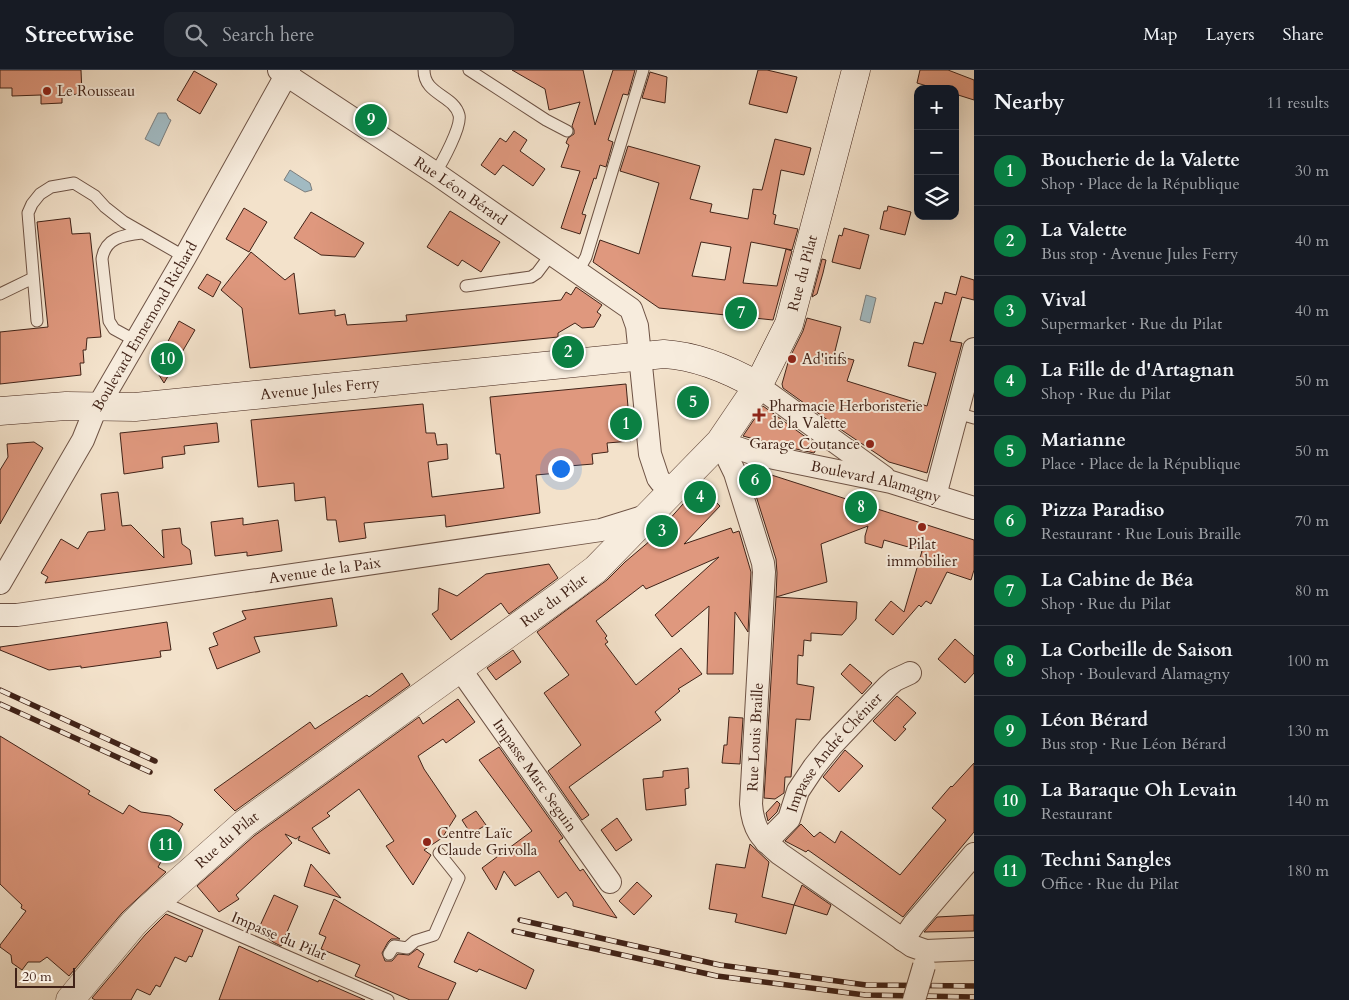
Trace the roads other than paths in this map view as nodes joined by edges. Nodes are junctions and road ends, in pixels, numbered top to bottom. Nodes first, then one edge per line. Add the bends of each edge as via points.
1 (424, 70) edge
2 (469, 70) edge
3 (643, 70) edge
4 (856, 70) edge
5 (285, 72) edge
6 (567, 131) dead end
7 (436, 173) junction
8 (142, 233) junction
9 (552, 253) junction
10 (185, 257) junction
11 (578, 271) junction
12 (33, 278) junction
13 (466, 286) dead end
14 (0, 294) edge
15 (37, 320) dead end
16 (136, 341) junction
17 (974, 349) edge
18 (640, 356) junction
19 (758, 386) junction
20 (99, 406) junction
21 (0, 411) edge
22 (965, 415) edge
23 (720, 442) junction
24 (891, 482) junction
25 (673, 489) junction
26 (935, 496) junction
27 (974, 508) edge
28 (646, 516) junction
29 (0, 584) edge
30 (0, 615) edge
31 (460, 669) junction
32 (910, 673) dead end
33 (766, 842) junction
34 (439, 853) dead end
35 (974, 854) edge
36 (610, 882) dead end
37 (161, 897) junction
38 (903, 940) junction
39 (974, 948) edge
40 (389, 954) dead end
41 (925, 959) junction
42 (70, 1000) edge
43 (388, 1000) edge
44 (914, 1000) edge

1 - 7 lane via 429,86 452,104 460,122
2 - 6 lane
3 - 11 lane via 586,257
4 - 19 main road, Rue du Pilat via 789,324
5 - 7 street, Rue Léon Bérard
5 - 10 street, Boulevard Ennemond Richard
7 - 9 street, Rue Léon Bérard
8 - 10 lane
8 - 12 lane via 105,207 85,188 74,183 51,187 40,194 28,212
8 - 16 lane via 117,237 110,242 102,259 109,321 114,329
9 - 11 street, Rue Léon Bérard
9 - 13 lane via 532,277
10 - 16 street, Boulevard Ennemond Richard
11 - 18 street, Rue Léon Bérard via 631,309
12 - 14 lane
12 - 15 lane
16 - 20 street, Boulevard Ennemond Richard
17 - 22 street
18 - 19 main road, Avenue Jules Ferry via 664,354 693,360 737,374
18 - 20 main road, Avenue Jules Ferry via 145,406
18 - 25 street via 650,454 658,478
19 - 23 main road, Rue du Pilat
19 - 24 street
20 - 21 main road, Avenue Jules Ferry
20 - 29 street, Boulevard Ennemond Richard via 83,440
22 - 26 street
23 - 24 street, Boulevard Alamagny via 755,454
23 - 25 main road, Rue du Pilat
23 - 33 street, Rue Louis Braille via 735,473 763,563 751,804 757,832
24 - 26 street, Boulevard Alamagny
25 - 28 main road, Rue du Pilat
26 - 27 street, Boulevard Alamagny
28 - 30 street, Avenue de la Paix via 601,530
28 - 31 main road, Rue du Pilat via 596,569
31 - 36 street, Impasse Marc Seguin
31 - 37 main road, Rue du Pilat via 244,824
32 - 33 street, Impasse André Chénier via 888,686 832,746 798,791 789,819
33 - 38 street, Rue Louis Braille
34 - 40 lane via 459,878 434,935 415,941 407,948 394,946
35 - 38 street
37 - 42 main road, Rue du Pilat via 133,924
37 - 43 lane, Impasse du Pilat via 171,906 374,989
38 - 41 street, Rue Louis Braille
39 - 41 street
41 - 44 street, bridge

